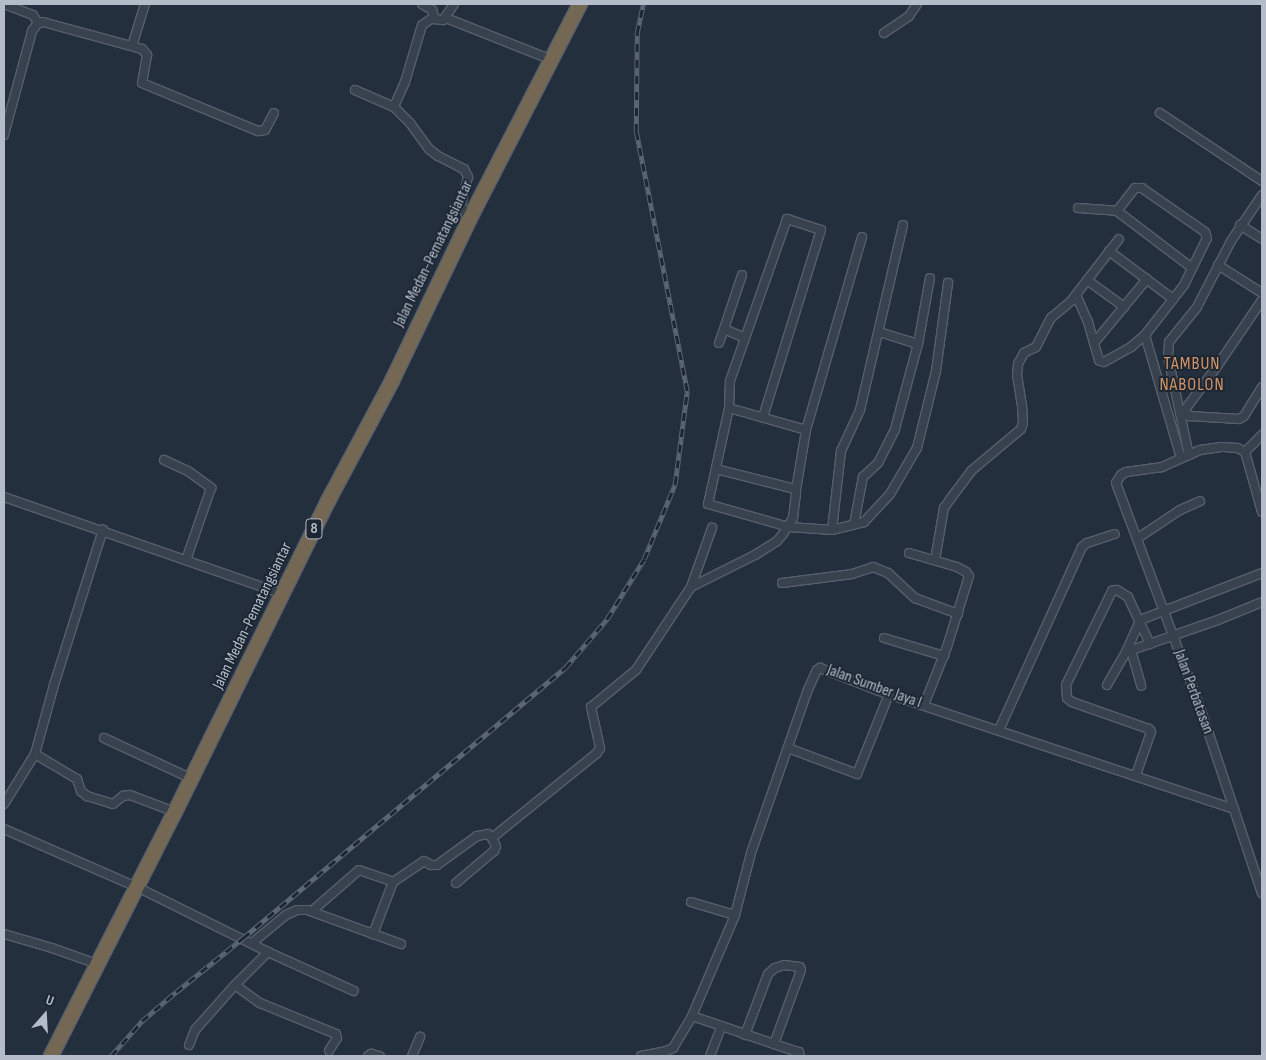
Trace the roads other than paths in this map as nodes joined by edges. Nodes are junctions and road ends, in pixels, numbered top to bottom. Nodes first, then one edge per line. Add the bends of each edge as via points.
1 (4, 4) edge
2 (145, 4) edge
3 (422, 4) edge
4 (454, 4) edge
5 (580, 4) edge
6 (917, 4) edge
7 (446, 18) junction
8 (433, 19) junction
9 (38, 23) junction
10 (884, 33) dead end
11 (132, 46) junction
12 (552, 60) junction
13 (355, 90) dead end
14 (394, 107) junction
15 (274, 113) dead end
16 (1160, 113) dead end
17 (4, 135) edge
18 (1262, 181) edge
19 (1262, 195) edge
20 (1078, 208) dead end
21 (1117, 211) junction
22 (469, 220) junction
23 (904, 225) dead end
24 (1240, 225) junction
25 (862, 237) dead end
26 (1118, 239) dead end
27 (1262, 239) edge
28 (1109, 251) junction
29 (1218, 265) junction
30 (1192, 268) junction
31 (742, 275) dead end
32 (930, 278) dead end
33 (1087, 280) junction
34 (1147, 280) junction
35 (948, 283) dead end
36 (1262, 293) edge
37 (1076, 295) junction
38 (1173, 299) junction
39 (1262, 300) edge
40 (1124, 307) junction
41 (724, 329) junction
42 (879, 332) junction
43 (1145, 335) junction
44 (745, 338) junction
45 (719, 343) dead end
46 (1094, 343) junction
47 (918, 344) junction
48 (1262, 387) edge
49 (729, 408) junction
50 (1182, 413) junction
51 (763, 418) junction
52 (806, 430) junction
53 (1262, 435) edge
54 (1245, 452) junction
55 (1189, 455) junction
56 (1181, 458) junction
57 (164, 460) dead end
58 (716, 469) junction
59 (796, 490) junction
60 (4, 498) edge
61 (1200, 501) dead end
62 (1262, 512) edge
63 (854, 524) junction
64 (789, 526) junction
65 (712, 528) dead end
66 (103, 530) junction
67 (832, 530) junction
68 (1115, 534) dead end
69 (1138, 538) junction
70 (909, 553) dead end
71 (186, 560) junction
72 (934, 560) junction
73 (1262, 573) edge
74 (782, 583) dead end
75 (691, 587) junction
76 (283, 594) junction
77 (1262, 602) edge
78 (1163, 610) junction
79 (958, 614) junction
80 (1140, 620) junction
81 (1172, 636) junction
82 (884, 638) dead end
83 (1150, 644) junction
84 (1129, 651) junction
85 (944, 656) junction
86 (1107, 685) dead end
87 (1141, 686) dead end
88 (888, 694) junction
89 (924, 705) junction
90 (999, 730) junction
91 (104, 738) dead end
92 (788, 748) junction
93 (35, 754) junction
94 (1136, 776) junction
95 (192, 779) junction
96 (4, 804) edge
97 (1234, 809) junction
98 (175, 812) junction
99 (4, 829) edge
100 (492, 838) junction
101 (393, 882) junction
102 (456, 883) dead end
103 (137, 888) junction
104 (1262, 893) edge
105 (691, 902) dead end
106 (312, 911) junction
107 (735, 915) junction
108 (4, 934) edge
109 (373, 934) junction
110 (252, 943) junction
111 (401, 944) dead end
112 (268, 952) junction
113 (97, 964) junction
114 (235, 985) junction
115 (354, 991) dead end
116 (692, 1016) junction
117 (720, 1027) junction
118 (745, 1035) junction
119 (420, 1037) dead end
120 (774, 1044) junction
121 (189, 1045) dead end
122 (329, 1051) dead end
123 (652, 1055) edge
124 (51, 1056) edge
125 (368, 1056) edge
126 (380, 1056) edge
127 (412, 1056) edge
128 (641, 1056) edge
129 (710, 1056) edge
130 (800, 1056) edge

1 - 9 street via 33,14
2 - 11 street
3 - 8 street via 432,10
4 - 7 street
5 - 12 highway, Jalan Medan-Pematangsiantar / 8
6 - 10 street via 909,16
7 - 8 street
7 - 12 street
8 - 14 street via 422,25
9 - 11 street
9 - 17 street via 32,30
11 - 15 street via 142,49 147,55 141,81 145,85 258,131 265,130
12 - 22 highway, Jalan Medan-Pematangsiantar / 8
13 - 14 street
14 - 22 street via 429,149 464,169 468,177 461,205
16 - 18 street
19 - 24 street
20 - 21 street
21 - 30 street
21 - 30 street via 1135,188 1142,188 1205,232 1207,238
22 - 76 highway, Jalan Medan-Pematangsiantar / 8 via 392,381
23 - 42 street
24 - 27 street
24 - 29 street
25 - 52 street
26 - 28 street
28 - 33 street
28 - 34 street
29 - 36 street
29 - 50 street via 1196,307 1169,342
30 - 38 street
31 - 41 street
32 - 47 street
33 - 37 street
33 - 40 street
34 - 38 street
34 - 40 street
35 - 63 street via 936,371 917,448 890,494 864,522
37 - 46 street
37 - 72 street via 1051,318 1036,347 1024,352 1017,376 1023,423 971,471 944,508
38 - 43 street
39 - 50 street
40 - 46 street
41 - 44 street
41 - 45 street
42 - 47 street
42 - 67 street via 860,410 841,451
43 - 46 street via 1104,362 1099,360
43 - 56 street
44 - 49 street via 730,381
44 - 51 street via 787,219 821,230
47 - 63 street via 895,429 878,463 863,477
48 - 50 street via 1239,419
49 - 51 street
49 - 58 street
50 - 55 street
51 - 52 street
52 - 59 street
53 - 54 street
54 - 55 street via 1221,447
54 - 62 street
55 - 56 street
56 - 69 street, Jalan Perbatasan via 1162,467 1126,472 1117,479 1118,492
57 - 71 street via 188,471 211,488
58 - 59 street
58 - 64 street via 708,504
59 - 64 street
60 - 66 street
61 - 69 street via 1180,510
63 - 67 street
64 - 67 street
64 - 75 street via 770,545
65 - 75 street
66 - 71 street
66 - 93 street
68 - 90 street via 1082,547
69 - 78 street, Jalan Perbatasan
70 - 72 street
71 - 76 street
72 - 79 street via 957,567 968,576
73 - 78 street
74 - 79 street via 852,574 873,567 888,573 921,601
75 - 100 street via 636,670 591,707 600,748 598,752
76 - 95 highway, Jalan Medan-Pematangsiantar / 8
77 - 81 street
78 - 80 street
78 - 81 street, Jalan Perbatasan
79 - 85 street
80 - 83 street
80 - 84 street
80 - 94 street via 1128,597 1117,590 1112,591 1065,691 1072,702 1148,729 1151,737
81 - 83 street
81 - 97 street, Jalan Perbatasan
82 - 85 street
83 - 84 street
84 - 86 street
84 - 87 street
85 - 89 street
88 - 89 street, Jalan Sumber Jaya I
88 - 92 street via 857,774
88 - 92 street, Jalan Sumber Jaya I via 820,668 807,692
89 - 90 street, Jalan Sumber Jaya I
90 - 94 street, Jalan Sumber Jaya I
91 - 95 street
92 - 107 street, Jalan Sumber Jaya I via 751,853
93 - 96 street
93 - 98 street via 77,779 81,791 87,796 113,804 130,794
94 - 97 street, Jalan Sumber Jaya I
95 - 98 highway, Jalan Medan-Pematangsiantar / 8
97 - 104 street, Jalan Perbatasan
98 - 103 highway, Jalan Medan-Pematangsiantar / 8
99 - 103 street
100 - 101 street via 488,834 477,836 437,865 424,861
100 - 102 street via 496,846 494,851
101 - 106 street via 357,870
101 - 109 street
103 - 110 street
103 - 113 highway, Jalan Medan-Pematangsiantar / 8
105 - 107 street
106 - 109 street
106 - 110 street via 297,910 286,915
107 - 116 street, Jalan Sumber Jaya I
108 - 113 street
109 - 111 street
110 - 112 street
112 - 114 street
112 - 115 street
113 - 124 highway, Jalan Medan-Pematangsiantar / 8
114 - 121 street via 194,1030
114 - 122 street via 260,1003 336,1034
116 - 117 street
116 - 123 street, Jalan Sumber Jaya I via 673,1048
117 - 118 street
117 - 129 street
118 - 120 street
118 - 120 street via 768,974 784,965 800,967
119 - 127 street
120 - 130 street via 799,1052
123 - 128 street, Jalan Sumber Jaya I
125 - 126 street

